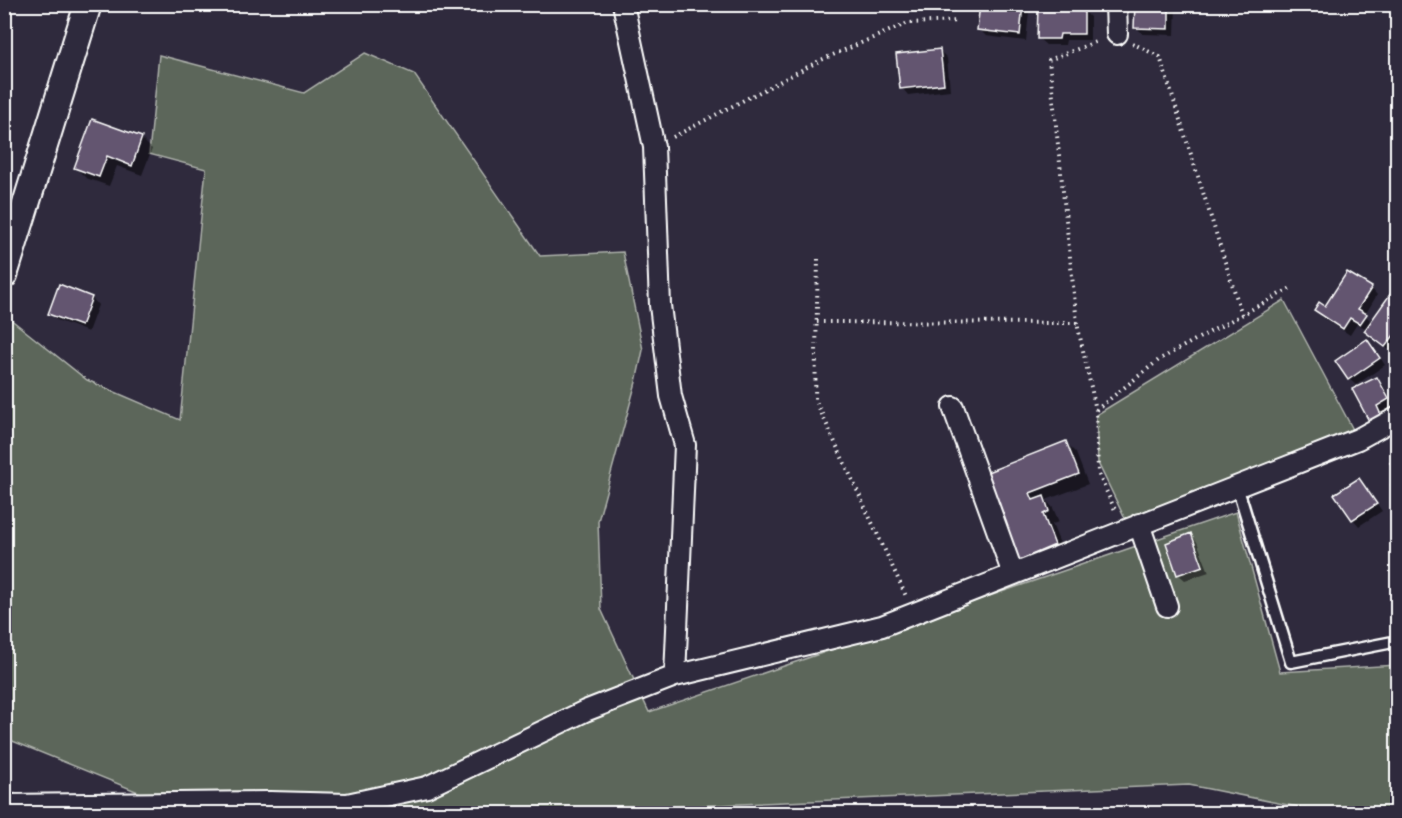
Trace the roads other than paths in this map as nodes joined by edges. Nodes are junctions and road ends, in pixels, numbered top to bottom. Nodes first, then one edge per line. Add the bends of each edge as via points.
1 (88, 4) edge
2 (623, 4) edge
3 (1116, 4) edge
4 (1117, 34) road end
5 (4, 275) edge
6 (953, 407) dead end
7 (1398, 417) edge
8 (1237, 486) junction
9 (1132, 528) junction
10 (1013, 574) junction
11 (1167, 606) dead end
12 (1398, 641) edge
13 (675, 676) junction
14 (4, 805) edge
15 (256, 808) edge

1 - 5 street
2 - 13 street via 654,147 660,305 671,396 685,445
3 - 4 street
6 - 10 street
7 - 8 street via 1358,439
8 - 9 street
8 - 12 lane via 1291,662
9 - 10 street
9 - 11 street
10 - 13 street via 882,626
13 - 15 street via 585,711 427,786 347,804
14 - 15 street

